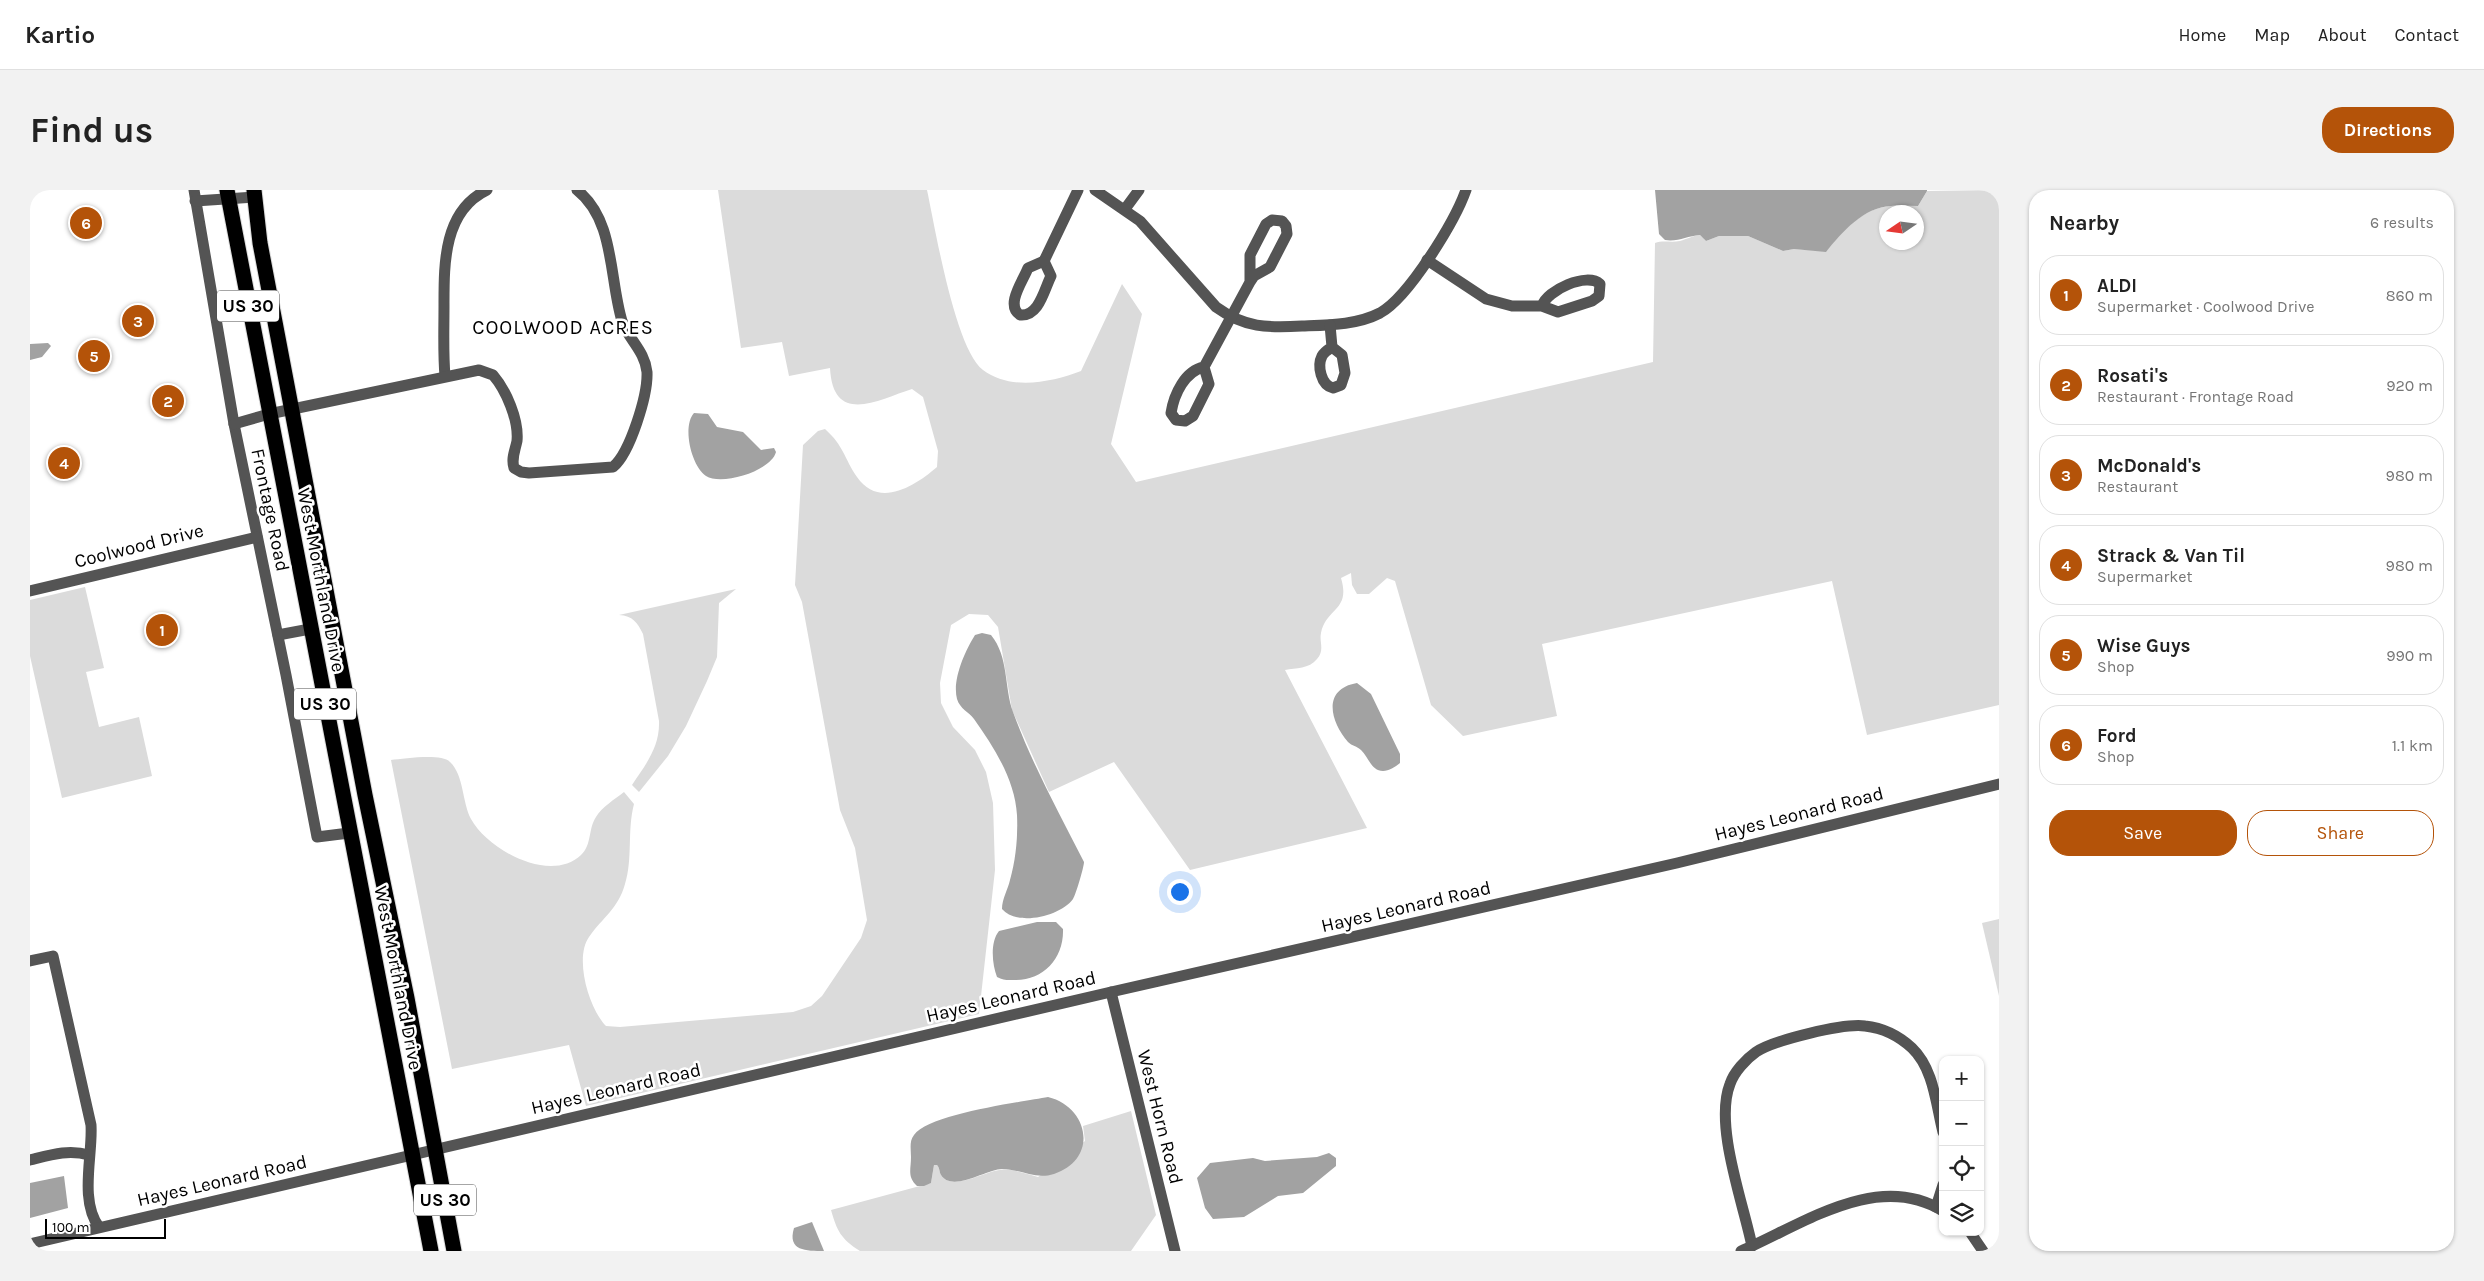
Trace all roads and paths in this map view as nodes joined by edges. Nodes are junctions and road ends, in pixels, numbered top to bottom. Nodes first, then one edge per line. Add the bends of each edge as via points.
1 (487, 190) edge
2 (577, 190) edge
3 (1078, 190) edge
4 (1095, 190) edge
5 (1139, 190) edge
6 (1466, 190) edge
7 (228, 194) edge
8 (254, 194) edge
9 (195, 195) edge
10 (1125, 209) junction
11 (1427, 260) junction
12 (1044, 261) junction
13 (1250, 282) junction
14 (1542, 306) junction
15 (1231, 318) junction
16 (1330, 325) junction
17 (1332, 347) dead end
18 (1204, 366) junction
19 (445, 376) junction
20 (292, 409) junction
21 (269, 414) junction
22 (234, 424) junction
23 (257, 537) junction
24 (30, 591) edge
25 (310, 629) junction
26 (278, 635) junction
27 (1999, 784) edge
28 (349, 833) junction
29 (30, 962) edge
30 (1111, 992) junction
31 (1939, 1115) edge
32 (435, 1149) junction
33 (89, 1155) junction
34 (412, 1155) junction
35 (30, 1160) edge
36 (1939, 1209) edge
37 (99, 1227) junction
38 (1973, 1236) edge
39 (30, 1244) edge
40 (1752, 1246) junction
41 (431, 1251) edge
42 (454, 1251) edge
43 (1175, 1251) edge
44 (1741, 1251) edge
45 (1983, 1251) edge

1 - 19 street via 476,195 462,210 446,246
2 - 19 street via 589,201 602,225 623,323 642,354 647,369 638,417 617,463 604,470 521,472 514,468 512,461 517,428 493,374 479,370
3 - 12 street
4 - 10 street
5 - 10 street
6 - 11 street via 1457,212
7 - 8 street
7 - 9 street
7 - 21 highway, West Morthland Drive / US 30
8 - 20 highway, West Morthland Drive / US 30 via 260,244
9 - 22 street, Frontage Road
10 - 15 street via 1152,234 1208,301
11 - 14 street via 1486,299 1512,306
11 - 16 street via 1399,298 1381,313 1359,321
12 - 12 street via 1028,268 1014,301 1015,310 1020,315 1034,311 1051,276
13 - 13 street via 1270,267 1287,234 1282,221 1272,220 1266,224 1250,256
13 - 15 street
14 - 14 street via 1558,312 1592,301 1599,296 1600,284 1596,280 1585,279 1552,292
15 - 16 street via 1266,328
15 - 18 street
16 - 17 street
18 - 18 street via 1192,370 1184,379 1172,407 1171,413 1176,420 1185,421 1193,416 1208,384
19 - 20 street
20 - 21 street
20 - 32 highway, West Morthland Drive / US 30
21 - 22 street
21 - 25 highway, West Morthland Drive / US 30
22 - 23 street, Frontage Road
23 - 24 street, Coolwood Drive
23 - 26 street, Frontage Road
25 - 26 street
25 - 28 highway, West Morthland Drive / US 30
26 - 28 street, Frontage Road via 317,837
27 - 30 street, Hayes Leonard Road via 1677,863
28 - 34 highway, West Morthland Drive / US 30
29 - 33 street via 53,956 91,1125
30 - 32 street, Hayes Leonard Road
30 - 43 street, West Horn Road
31 - 40 street via 1922,1060 1898,1036 1881,1028 1851,1025 1773,1044 1756,1052 1741,1065 1730,1082 1724,1109 1725,1130
32 - 34 street, Hayes Leonard Road
32 - 42 highway, US 30
33 - 35 street via 64,1152
33 - 37 street via 90,1202
34 - 37 street, Hayes Leonard Road
34 - 41 highway, US 30
36 - 40 street via 1899,1196 1865,1198 1846,1203
37 - 39 street, Hayes Leonard Road
38 - 45 street
40 - 44 street

